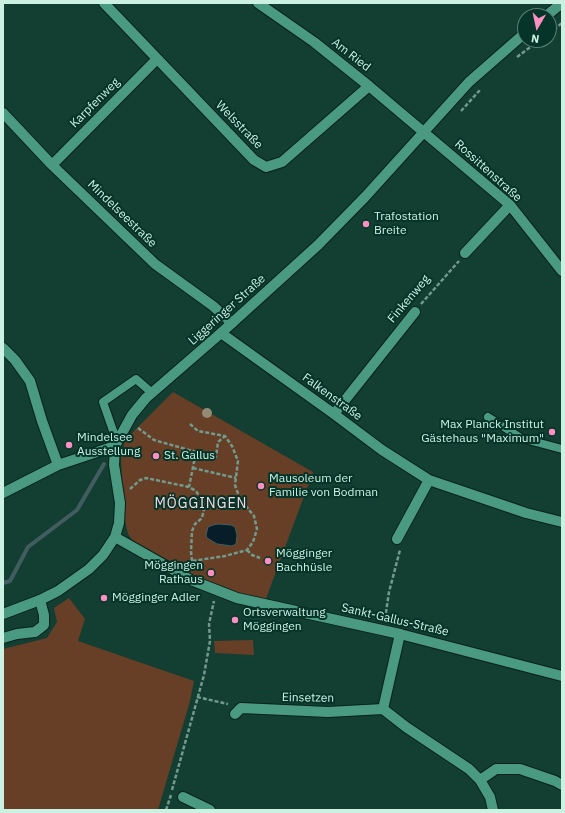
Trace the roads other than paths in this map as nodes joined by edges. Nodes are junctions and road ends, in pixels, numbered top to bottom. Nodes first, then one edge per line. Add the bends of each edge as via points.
1 (104, 3) edge
2 (258, 3) edge
3 (517, 40) edge
4 (157, 59) junction
5 (369, 86) junction
6 (3, 113) edge
7 (423, 132) junction
8 (52, 165) junction
9 (510, 206) junction
10 (465, 253) road end
11 (562, 271) edge
12 (415, 312) road end
13 (232, 323) junction
14 (221, 333) junction
15 (3, 348) edge
16 (152, 393) junction
17 (334, 414) junction
18 (488, 417) dead end
19 (116, 444) junction
20 (562, 449) edge
21 (58, 465) junction
22 (429, 480) junction
23 (3, 493) edge
24 (562, 522) edge
25 (115, 537) junction
26 (397, 539) road end
27 (40, 600) junction
28 (3, 614) edge
29 (400, 634) junction
30 (3, 638) edge
31 (562, 676) edge
32 (383, 708) junction
33 (235, 714) dead end
34 (480, 780) junction
35 (562, 785) edge
36 (183, 797) dead end
37 (210, 810) edge
38 (493, 810) edge

1 - 4 street, Welsstraße
2 - 5 street, Am Ried via 314,42
3 - 7 street, Liggeringer Straße via 468,82
4 - 5 street, Welsstraße via 254,160 266,167 282,162
4 - 8 street, Karpfenweg
5 - 7 street, Am Ried
6 - 8 street, Mindelseestraße
7 - 9 street, Rossittenstraße
7 - 13 street, Liggeringer Straße via 318,245
8 - 13 street, Mindelseestraße via 155,264
9 - 10 street
9 - 11 street, Rossittenstraße
12 - 17 street, Finkenweg
13 - 14 street, Liggeringer Straße
14 - 16 street, Liggeringer Straße
14 - 17 street, Falkenstraße
15 - 21 street via 30,381
16 - 19 street, Liggeringer Straße via 132,415
16 - 19 lane via 136,379 102,402
17 - 22 street, Falkenstraße via 382,450
18 - 20 lane via 521,438
19 - 21 street
19 - 25 street, Liggeringer Straße via 114,465 120,503
21 - 23 street
22 - 24 street, Falkenstraße via 526,513
22 - 26 street
25 - 27 street, Liggeringer Straße via 103,555 89,569 58,591
25 - 29 street, Sankt-Gallus-Straße via 191,580 216,591 237,598
27 - 28 street, Liggeringer Straße
27 - 30 street via 44,625 35,632
29 - 31 street, Sankt-Gallus-Straße
29 - 32 street
32 - 33 street, Einsetzen via 328,712 241,708
32 - 34 street via 406,728 469,769
34 - 35 street via 496,769 520,769
34 - 38 street via 490,797
36 - 37 street

